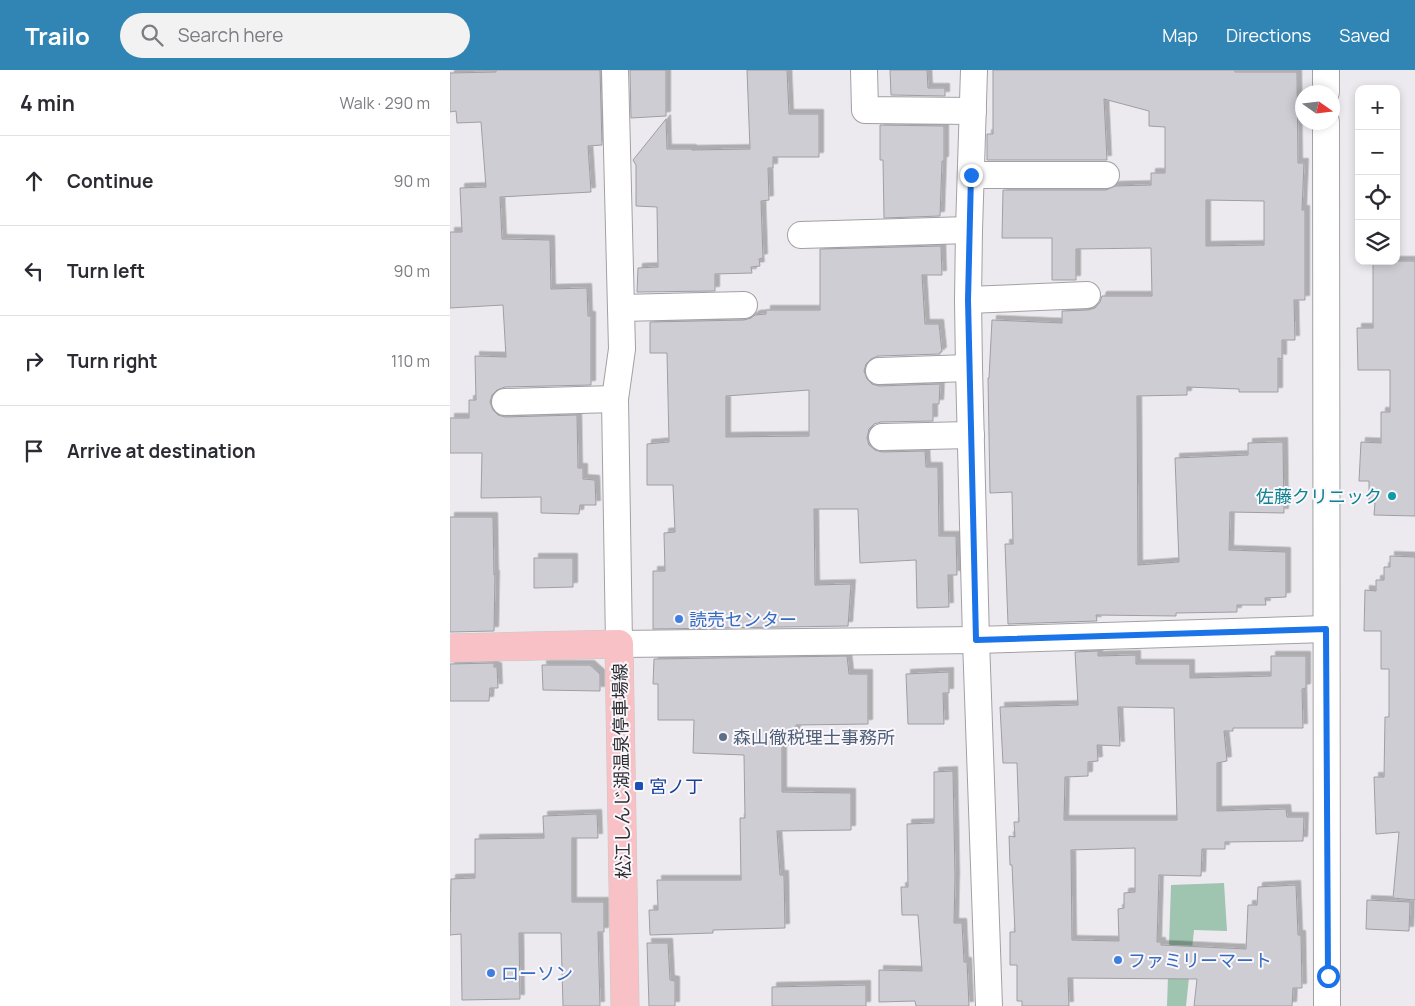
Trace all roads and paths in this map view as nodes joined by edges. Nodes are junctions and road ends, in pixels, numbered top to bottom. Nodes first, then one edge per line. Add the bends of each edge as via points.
1 (615, 70) edge
2 (864, 70) edge
3 (974, 70) edge
4 (1326, 70) edge
5 (1326, 85) edge
6 (973, 111) junction
7 (1326, 130) edge
8 (971, 175) junction
9 (1106, 176) dead end
10 (969, 230) junction
11 (801, 235) dead end
12 (1087, 295) dead end
13 (968, 300) junction
14 (744, 305) dead end
15 (621, 308) junction
16 (969, 368) junction
17 (880, 371) dead end
18 (616, 399) junction
19 (505, 402) dead end
20 (971, 435) junction
21 (882, 437) dead end
22 (1326, 629) junction
23 (976, 640) junction
24 (619, 644) junction
25 (450, 648) edge
26 (625, 1006) edge
27 (989, 1006) edge
28 (1327, 1006) edge

1 - 15 street
2 - 6 street via 865,110
3 - 6 street
4 - 5 street
6 - 8 street
7 - 22 street
8 - 9 street
8 - 10 street
10 - 11 street
10 - 13 street
12 - 13 street
13 - 16 street
14 - 15 street
15 - 18 street via 622,349
16 - 17 street
16 - 20 street
18 - 19 street
18 - 24 street
20 - 21 street
20 - 23 street
22 - 23 street
22 - 28 street
23 - 24 street
23 - 27 street
24 - 25 main road, 松江しんじ湖温泉停車場線
24 - 26 main road, 松江しんじ湖温泉停車場線

